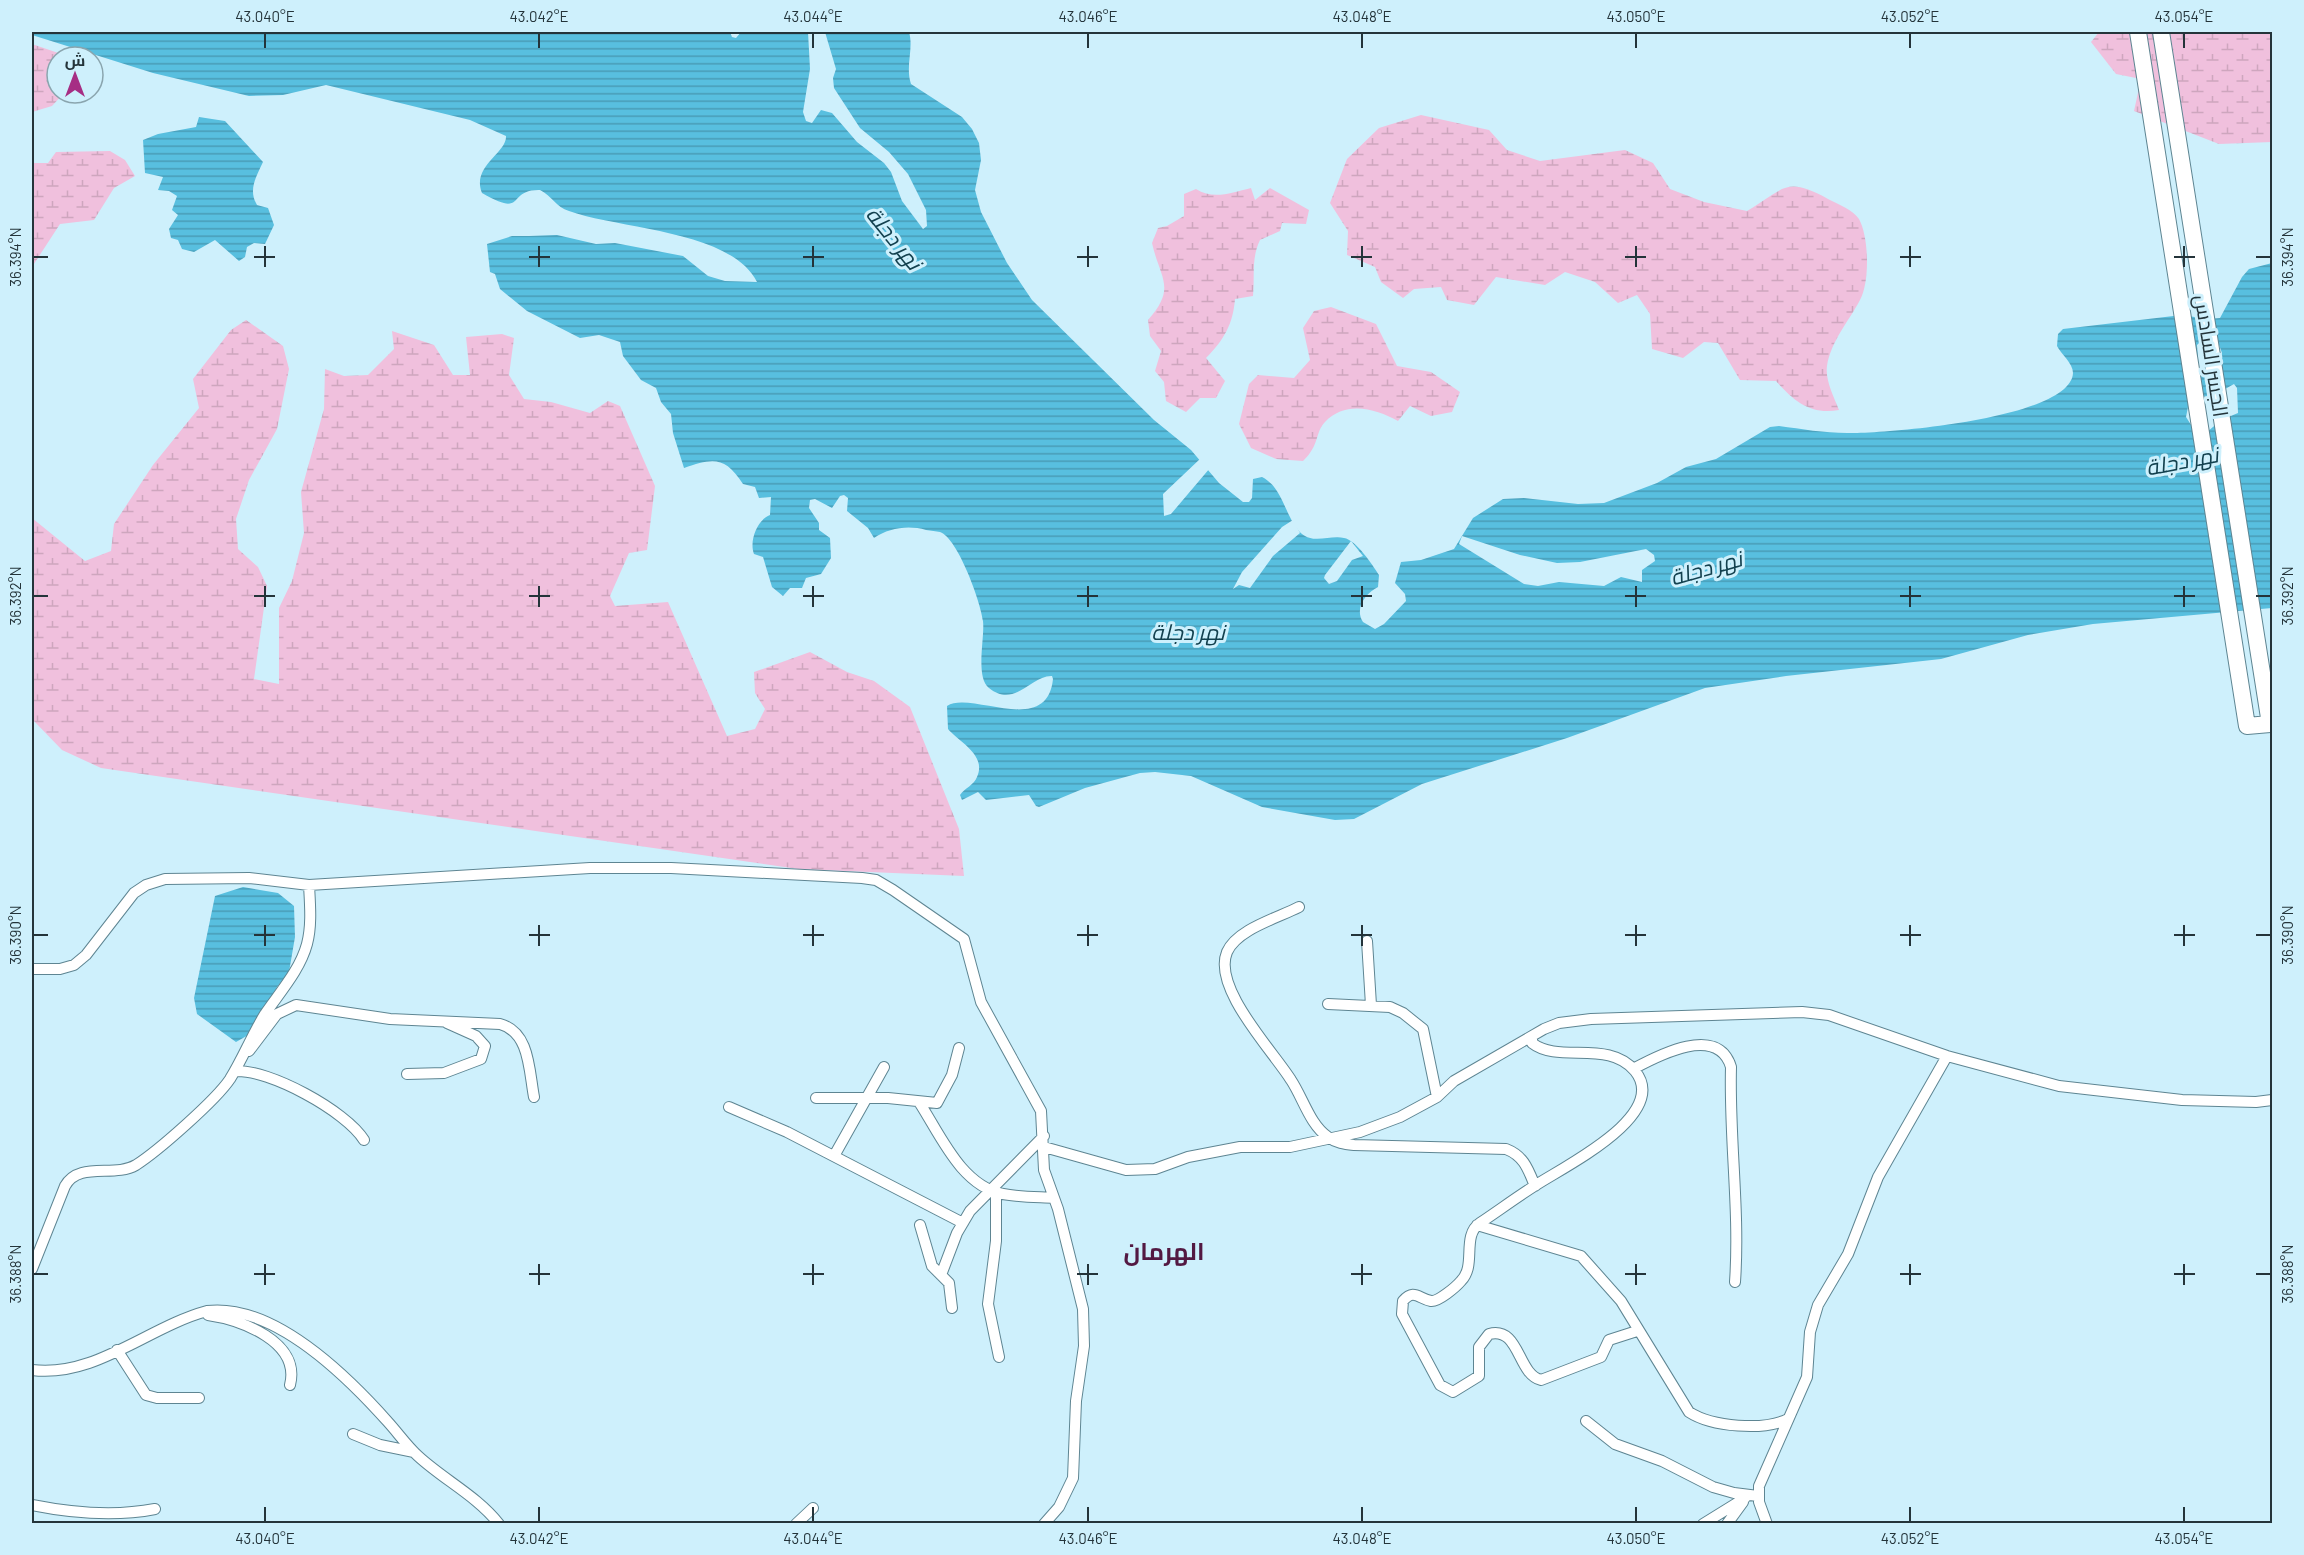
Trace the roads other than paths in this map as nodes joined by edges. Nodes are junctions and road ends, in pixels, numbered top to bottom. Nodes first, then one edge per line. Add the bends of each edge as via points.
1 (2138, 32) edge
2 (2161, 32) edge
3 (309, 885) junction
4 (1299, 907) dead end
5 (1367, 941) dead end
6 (32, 969) edge
7 (1328, 1004) dead end
8 (1371, 1005) junction
9 (444, 1021) junction
10 (1532, 1036) junction
11 (959, 1048) dead end
12 (1947, 1056) junction
13 (240, 1060) junction
14 (884, 1067) dead end
15 (1634, 1069) junction
16 (235, 1071) junction
17 (407, 1074) dead end
18 (534, 1097) dead end
19 (866, 1097) junction
20 (1437, 1097) junction
21 (816, 1098) dead end
22 (2272, 1100) edge
23 (919, 1102) junction
24 (729, 1107) dead end
25 (1328, 1137) junction
26 (364, 1140) dead end
27 (1044, 1142) junction
28 (834, 1156) junction
29 (1535, 1186) junction
30 (993, 1191) junction
31 (1054, 1198) junction
32 (963, 1223) junction
33 (920, 1225) dead end
34 (1477, 1225) junction
35 (32, 1269) edge
36 (941, 1275) junction
37 (1735, 1282) dead end
38 (952, 1308) dead end
39 (196, 1314) junction
40 (1637, 1331) junction
41 (117, 1350) junction
42 (999, 1357) dead end
43 (32, 1370) edge
44 (290, 1385) dead end
45 (199, 1398) dead end
46 (1788, 1419) junction
47 (1586, 1421) dead end
48 (353, 1434) dead end
49 (414, 1452) junction
50 (1750, 1496) junction
51 (32, 1505) edge
52 (813, 1508) dead end
53 (155, 1509) dead end
54 (124, 1519) edge
55 (499, 1524) edge
56 (796, 1524) edge
57 (1044, 1524) edge
58 (1703, 1524) edge
59 (1727, 1524) edge
60 (1767, 1524) edge

1 - 2 highway, الجسر السادس via 2247,726 2270,724
3 - 6 street via 249,878 154,882 134,893 81,960 67,968
3 - 13 street via 310,931 302,958
3 - 27 street via 590,868 671,868 876,880 964,939 981,1002 1037,1101
4 - 25 street via 1241,936 1226,954 1224,966 1243,1012 1291,1079 1317,1127
5 - 8 street
7 - 8 street
8 - 20 street via 1390,1007 1423,1029
9 - 13 street via 390,1019 296,1005 277,1014
9 - 17 street via 482,1040 485,1046 481,1059 444,1073
9 - 18 street via 500,1024 513,1029 525,1047
10 - 12 street via 1575,1020 1802,1012 1829,1015
10 - 15 street via 1536,1047 1612,1056
10 - 20 street via 1454,1081
11 - 23 street via 956,1066 940,1101
12 - 22 street via 2068,1088 2182,1100
12 - 46 street via 1878,1177 1848,1254 1818,1305 1810,1332 1807,1377
13 - 16 street
14 - 19 street
15 - 29 street via 1641,1079 1642,1091 1630,1119 1589,1154
15 - 37 street via 1674,1048 1688,1046 1710,1047 1728,1057 1730,1144 1737,1212
16 - 26 street via 257,1072 273,1078 347,1119
16 - 35 street via 213,1099 136,1164 118,1171 81,1172 71,1177
19 - 21 street
19 - 23 street
19 - 28 street
20 - 25 street via 1380,1125
23 - 30 street via 963,1169
24 - 28 street
25 - 27 street via 1290,1147 1240,1147 1188,1157 1155,1169 1126,1170
25 - 29 street via 1339,1143 1374,1147 1499,1147 1516,1153 1526,1164
27 - 30 street
27 - 31 street via 1044,1170
28 - 32 street
29 - 34 street
30 - 31 street
30 - 32 street
30 - 42 street via 996,1241 988,1304
31 - 57 street via 1083,1309 1084,1346 1076,1401 1073,1478 1059,1507
32 - 36 street
33 - 36 street via 932,1266
34 - 40 street via 1581,1256 1612,1289
34 - 40 street via 1470,1236 1469,1266 1462,1281 1436,1300 1415,1294 1401,1305 1402,1314 1443,1389 1453,1392 1476,1380 1480,1372 1479,1347 1489,1334 1500,1333 1510,1339 1532,1376 1541,1380 1601,1358 1609,1340
36 - 38 street via 949,1283
39 - 41 street
39 - 44 street via 238,1321 279,1346 291,1366
39 - 49 street via 239,1311 304,1344 366,1400
40 - 46 street via 1682,1404 1695,1416 1754,1427
41 - 43 street via 79,1367
41 - 45 street via 146,1395
46 - 50 street
47 - 50 street via 1615,1444 1662,1461 1722,1491
48 - 49 street
49 - 55 street
50 - 58 street
50 - 59 street
50 - 60 street
51 - 54 street
52 - 56 street
53 - 54 street

